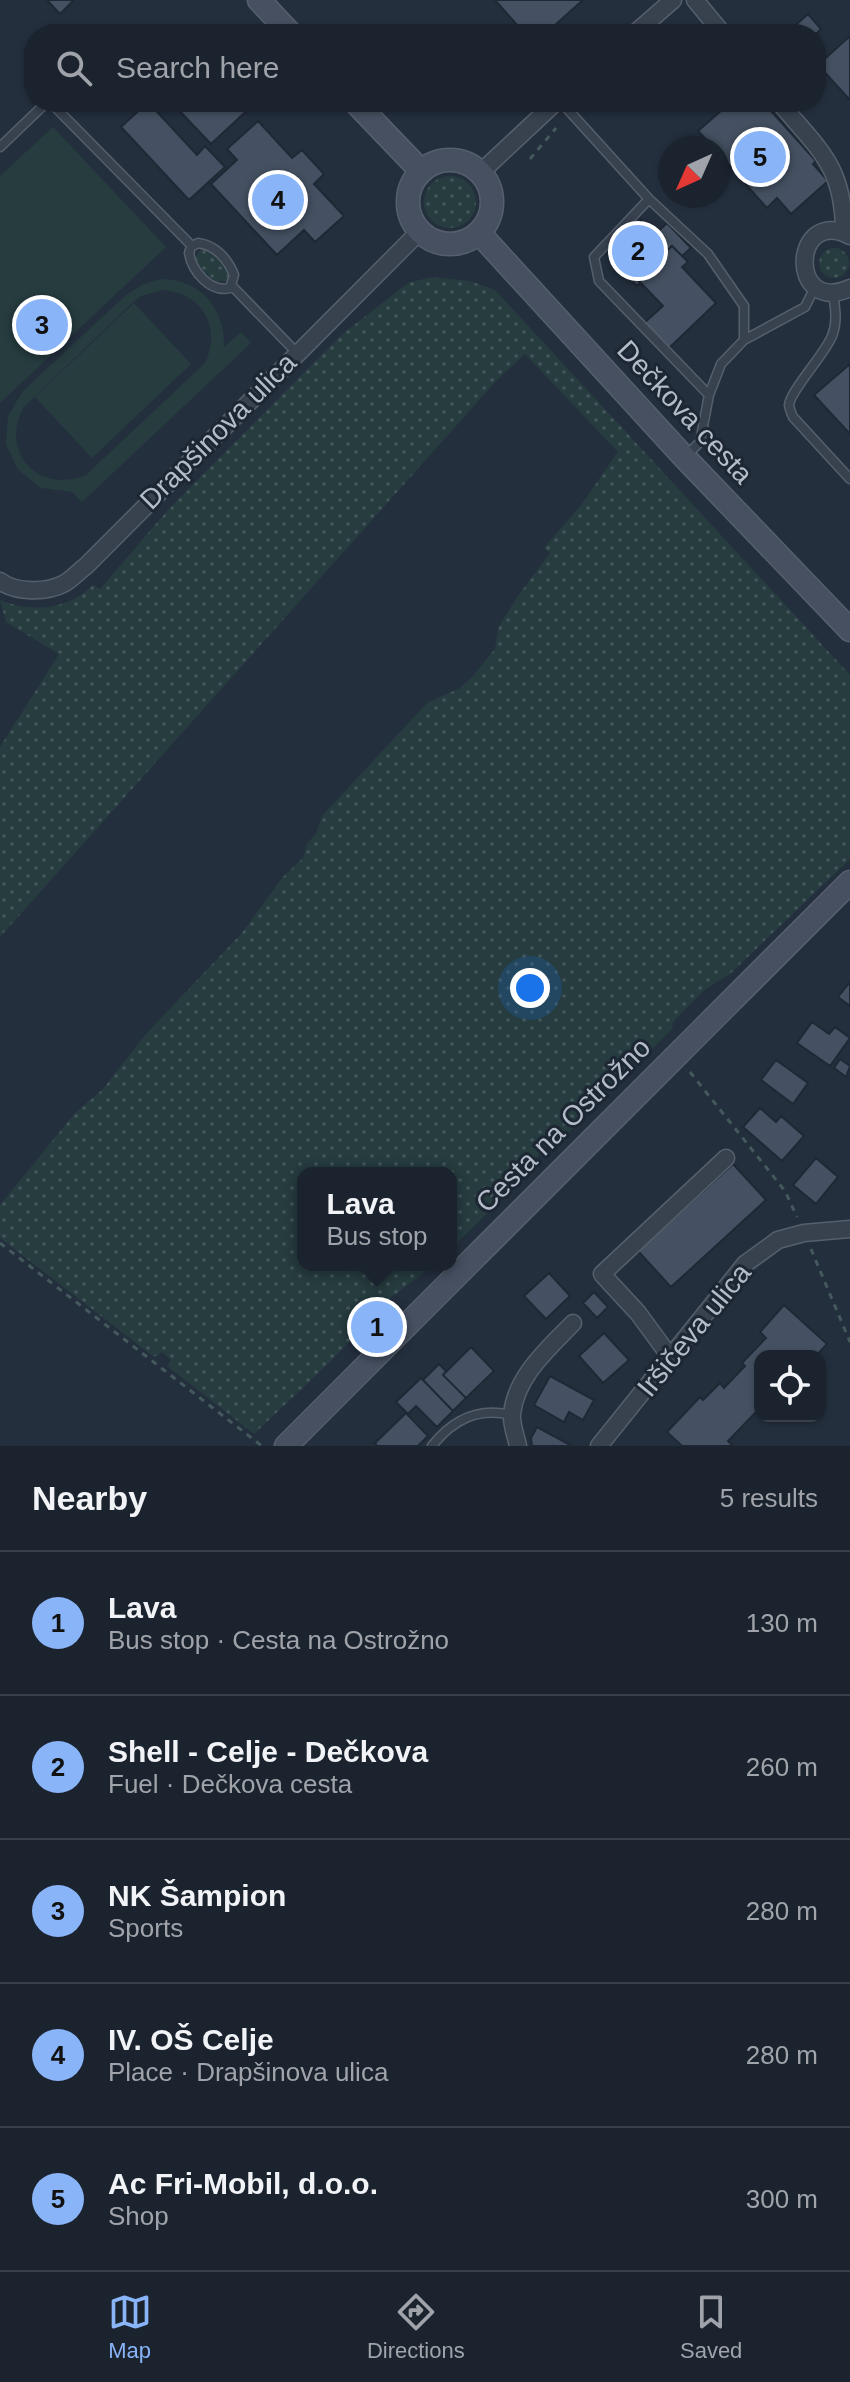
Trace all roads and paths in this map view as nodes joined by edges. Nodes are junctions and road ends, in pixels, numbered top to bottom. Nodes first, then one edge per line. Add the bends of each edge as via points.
1 (259, 0) edge
2 (673, 0) edge
3 (695, 0) edge
4 (282, 24) edge
5 (645, 24) edge
6 (715, 24) edge
7 (37, 112) edge
8 (58, 112) edge
9 (365, 112) edge
10 (547, 112) edge
11 (567, 112) edge
12 (787, 112) edge
13 (0, 147) edge
14 (421, 171) junction
15 (480, 173) junction
16 (649, 199) junction
17 (419, 232) junction
18 (479, 233) junction
19 (847, 234) edge
20 (192, 246) junction
21 (232, 286) junction
22 (815, 286) junction
23 (850, 288) edge
24 (833, 293) junction
25 (744, 340) junction
26 (296, 352) junction
27 (709, 395) junction
28 (684, 457) junction
29 (850, 479) edge
30 (0, 581) edge
31 (850, 630) edge
32 (850, 882) edge
33 (676, 1054) junction
34 (726, 1158) dead end
35 (850, 1229) edge
36 (804, 1233) junction
37 (0, 1243) edge
38 (573, 1323) dead end
39 (850, 1342) edge
40 (671, 1358) junction
41 (512, 1415) junction
42 (262, 1446) edge
43 (286, 1446) edge
44 (432, 1446) edge
45 (518, 1446) edge
46 (599, 1446) edge

1 - 4 street
2 - 5 street
3 - 6 street
7 - 13 lane
8 - 20 lane
9 - 14 street
10 - 15 street
11 - 16 lane
12 - 19 street via 829,162 840,185
14 - 15 street via 444,160
14 - 17 street via 408,208
15 - 18 street via 492,197 487,223
16 - 25 lane via 708,254 744,306
16 - 27 lane via 594,257 599,281
17 - 18 street via 442,244 468,241
17 - 26 street, Drapšinova ulica
18 - 28 street, Dečkova cesta
19 - 22 street via 827,232 807,247 803,264
20 - 21 lane via 205,244 223,256 233,272
20 - 21 lane via 189,259 201,277 218,288
21 - 26 lane
22 - 24 street
22 - 25 lane via 805,307
23 - 24 street
24 - 29 lane via 833,334 789,406
25 - 27 lane via 721,364
26 - 30 street, Drapšinova ulica via 63,584 33,591
27 - 28 lane via 700,442
28 - 31 street, Dečkova cesta
32 - 33 street, Cesta na Ostrožno
33 - 36 path via 785,1191
33 - 43 street, Cesta na Ostrožno
34 - 40 street via 602,1274
35 - 36 street, Iršičeva ulica
36 - 39 path
36 - 40 street, Iršičeva ulica via 778,1240 745,1264
37 - 42 path
38 - 41 street via 532,1366
40 - 46 street, Iršičeva ulica
41 - 44 lane via 464,1417
41 - 45 street

